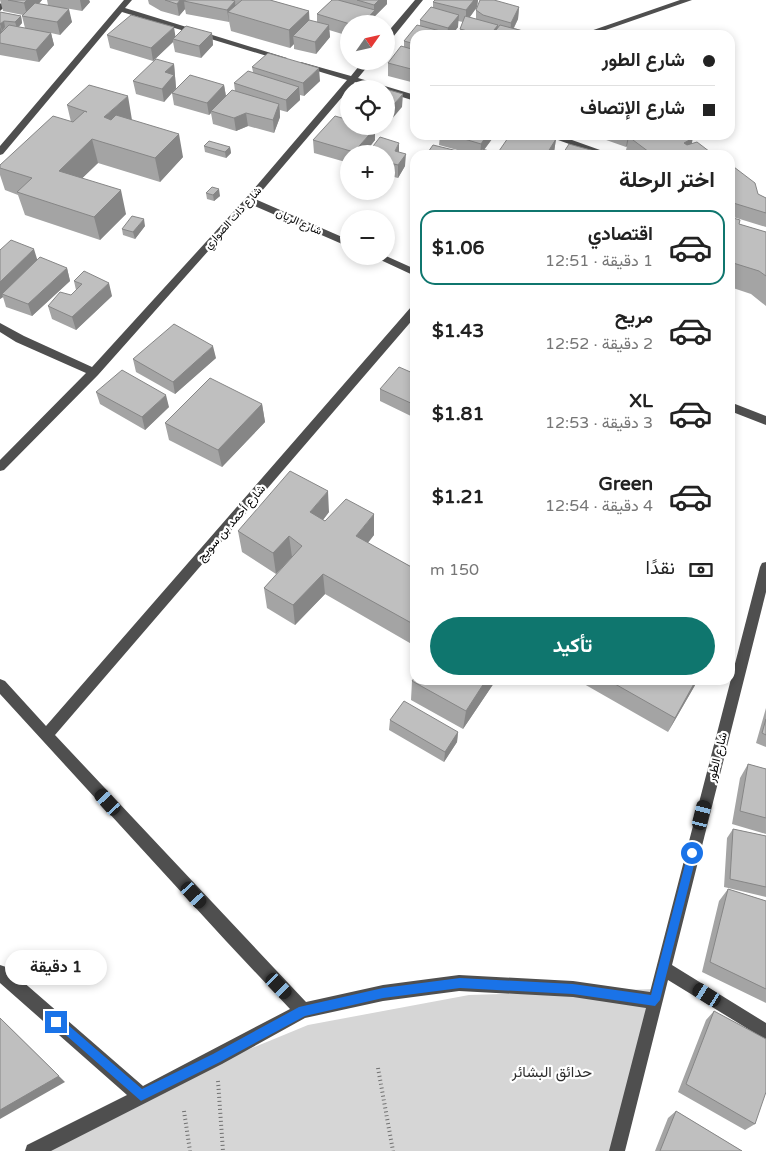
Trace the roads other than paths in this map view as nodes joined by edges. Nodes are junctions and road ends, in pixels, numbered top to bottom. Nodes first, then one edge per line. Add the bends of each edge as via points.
1 (8, 0) edge
2 (128, 0) edge
3 (419, 0) edge
4 (688, 0) edge
5 (0, 9) edge
6 (120, 9) junction
7 (395, 29) edge
8 (598, 30) edge
9 (360, 70) edge
10 (353, 78) junction
11 (359, 80) edge
12 (395, 91) edge
13 (410, 95) edge
14 (563, 140) edge
15 (594, 150) edge
16 (0, 152) edge
17 (249, 200) junction
18 (340, 240) edge
19 (395, 264) edge
20 (410, 271) edge
21 (410, 316) edge
22 (0, 327) edge
23 (94, 372) junction
24 (735, 408) edge
25 (766, 421) edge
26 (0, 467) edge
27 (766, 567) edge
28 (0, 685) edge
29 (47, 735) junction
30 (663, 968) junction
31 (0, 973) edge
32 (655, 1000) junction
33 (303, 1011) junction
34 (766, 1032) edge
35 (141, 1096) junction
36 (33, 1151) edge
37 (617, 1151) edge

1 - 5 street
2 - 6 street
3 - 7 street
4 - 8 street
6 - 10 street
6 - 16 street
9 - 10 street, شارع ذات الصواري
10 - 11 street
10 - 17 street, شارع ذات الصواري
12 - 13 street
14 - 15 street
17 - 18 street, شارع الريان
17 - 23 street, شارع ذات الصواري
19 - 20 street
21 - 29 street, شارع أحمد بن سويج
22 - 23 street
23 - 26 street, شارع ذات الصواري
24 - 25 street
27 - 30 street, شارع الطور
28 - 29 street
29 - 33 street via 230,936
30 - 32 street, شارع الطور
30 - 34 street
31 - 35 street
32 - 33 street via 573,989 460,983 383,993
32 - 37 street, شارع الطور
33 - 35 street
35 - 36 street

